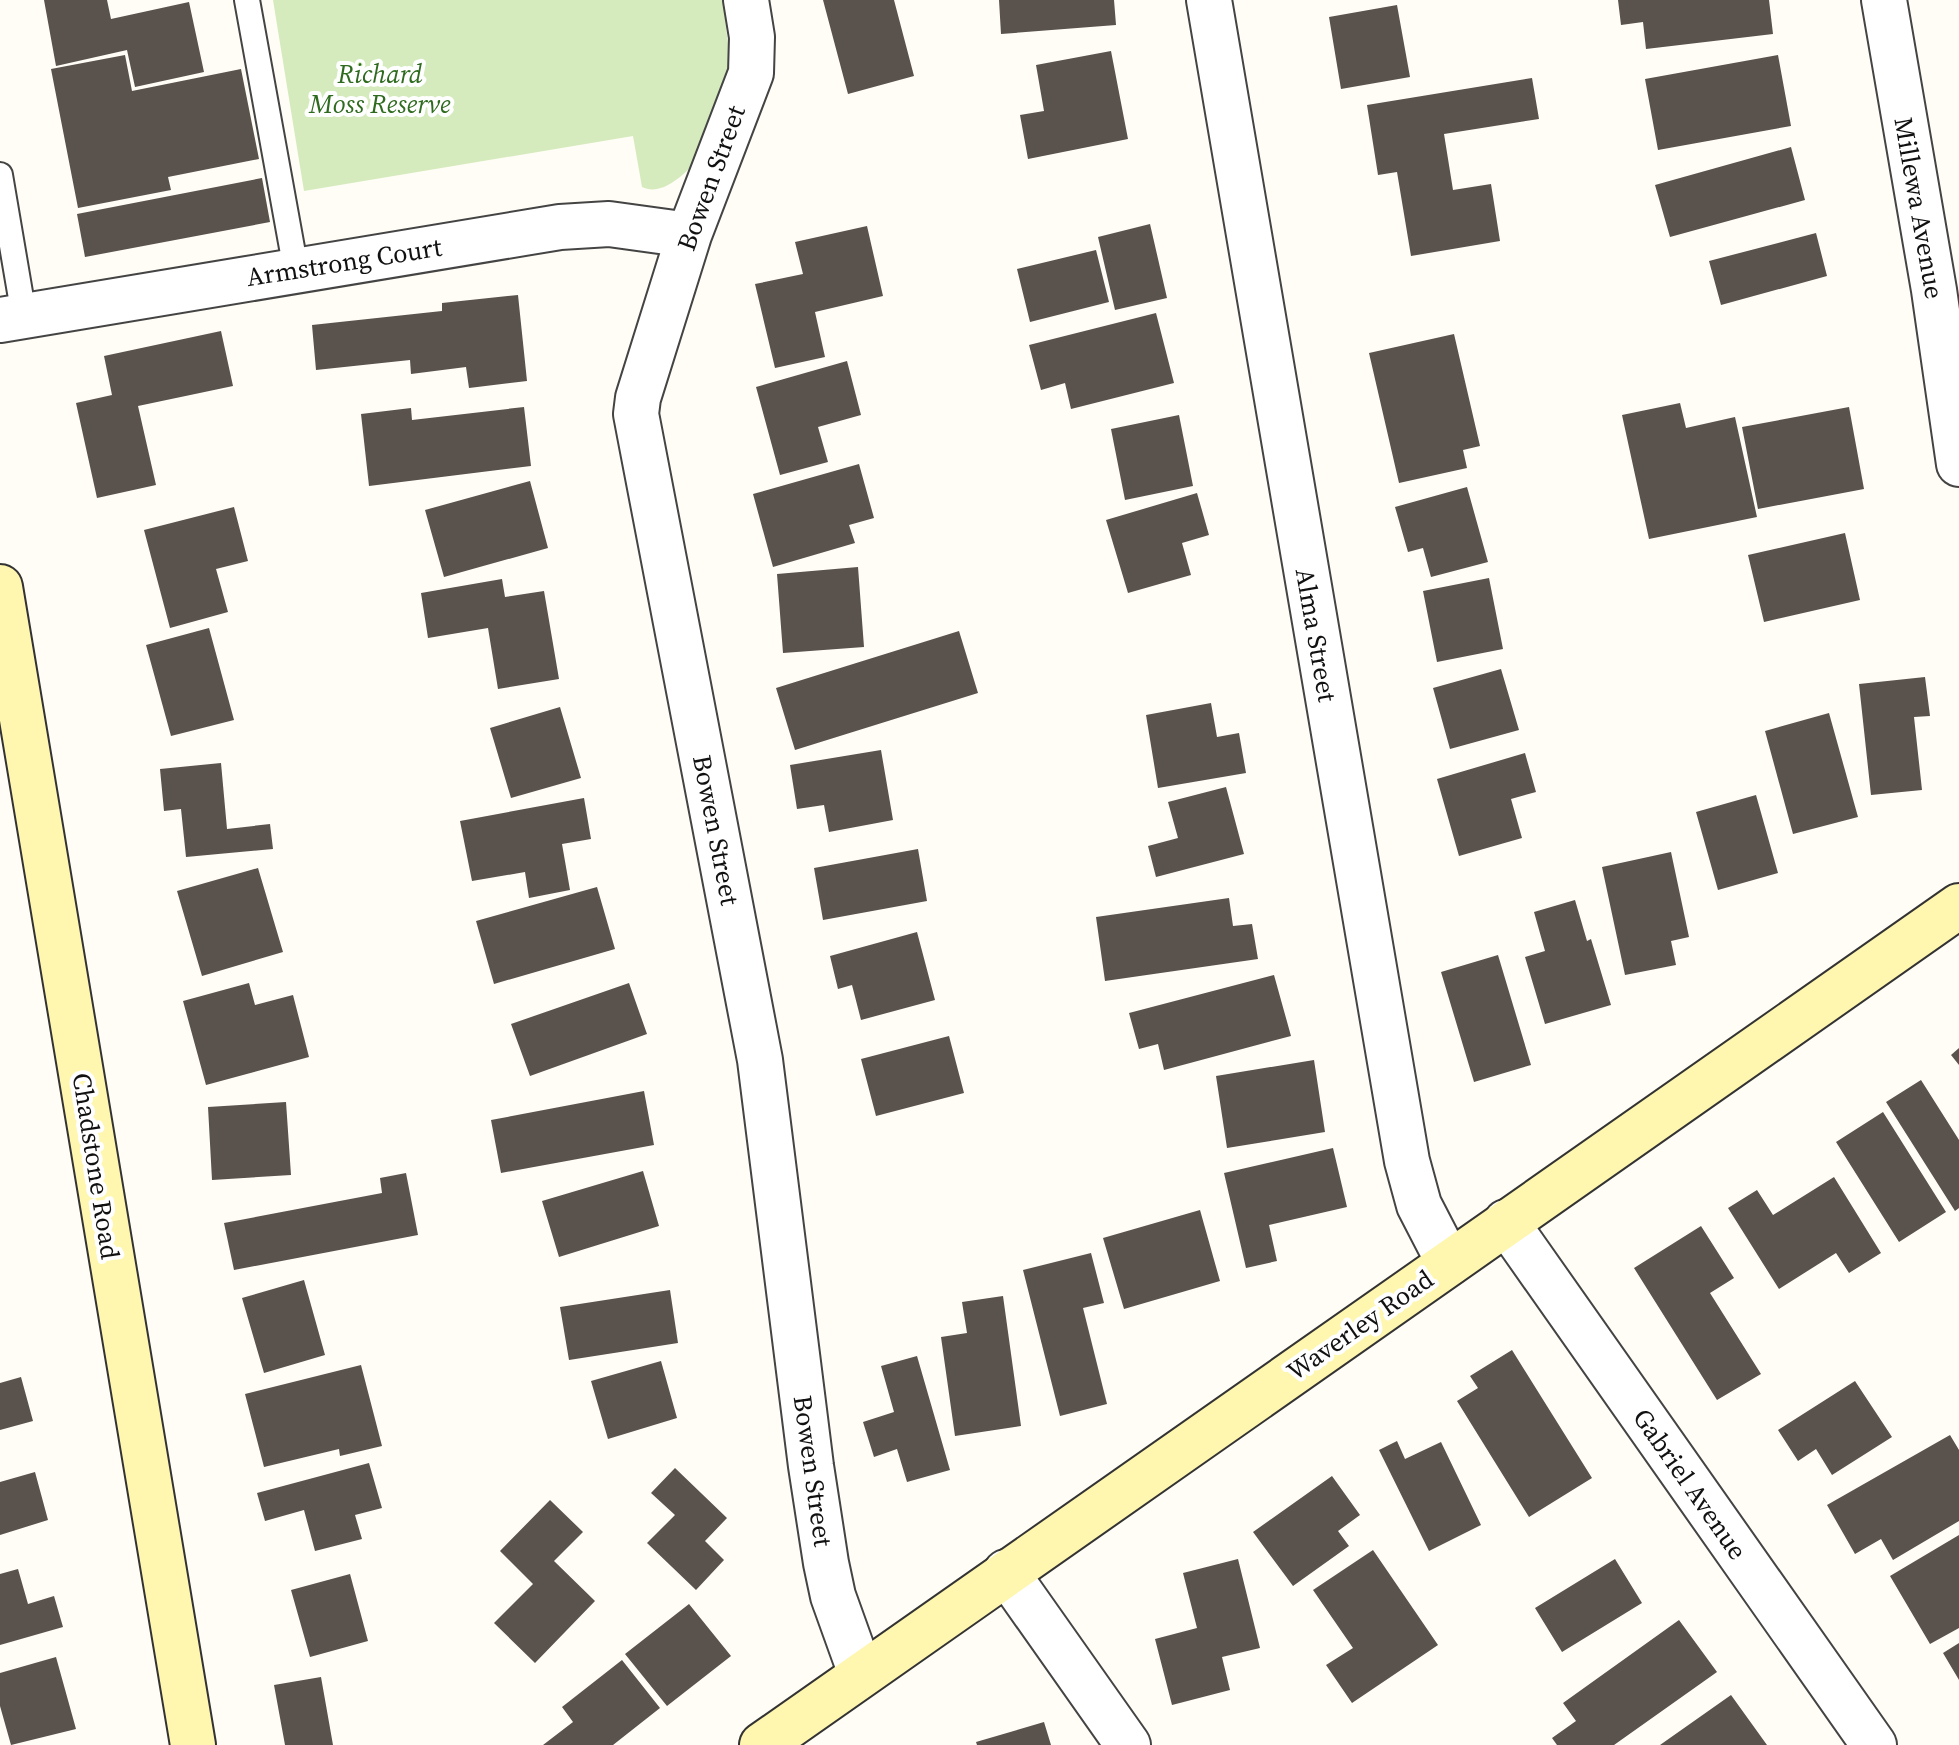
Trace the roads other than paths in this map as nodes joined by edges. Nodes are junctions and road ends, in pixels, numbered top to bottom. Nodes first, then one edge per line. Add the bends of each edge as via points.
1 (247, 0) edge
2 (746, 0) edge
3 (1209, 0) edge
4 (1884, 0) edge
5 (0, 175) edge
6 (689, 235) junction
7 (296, 270) junction
8 (12, 318) edge
9 (1959, 464) edge
10 (0, 587) edge
11 (1959, 906) edge
12 (1506, 1222) junction
13 (1449, 1263) junction
14 (1006, 1572) junction
15 (861, 1674) junction
16 (193, 1745) edge
17 (762, 1745) edge
18 (1128, 1745) edge
19 (1874, 1745) edge

1 - 7 lane
2 - 6 street, Bowen Street via 751,73
3 - 13 street, Alma Street via 1407,1161 1419,1205
4 - 9 street, Millewa Avenue
5 - 8 lane
6 - 7 street, Armstrong Court via 609,224 560,227
6 - 15 street, Bowen Street via 636,414 760,1060 826,1563
7 - 8 street, Armstrong Court
10 - 16 main road, Chadstone Road
11 - 12 main road, Waverley Road
12 - 13 main road, Waverley Road
12 - 19 street, Gabriel Avenue
13 - 14 main road, Waverley Road
14 - 15 main road, Waverley Road
14 - 18 street
15 - 17 main road, Waverley Road

